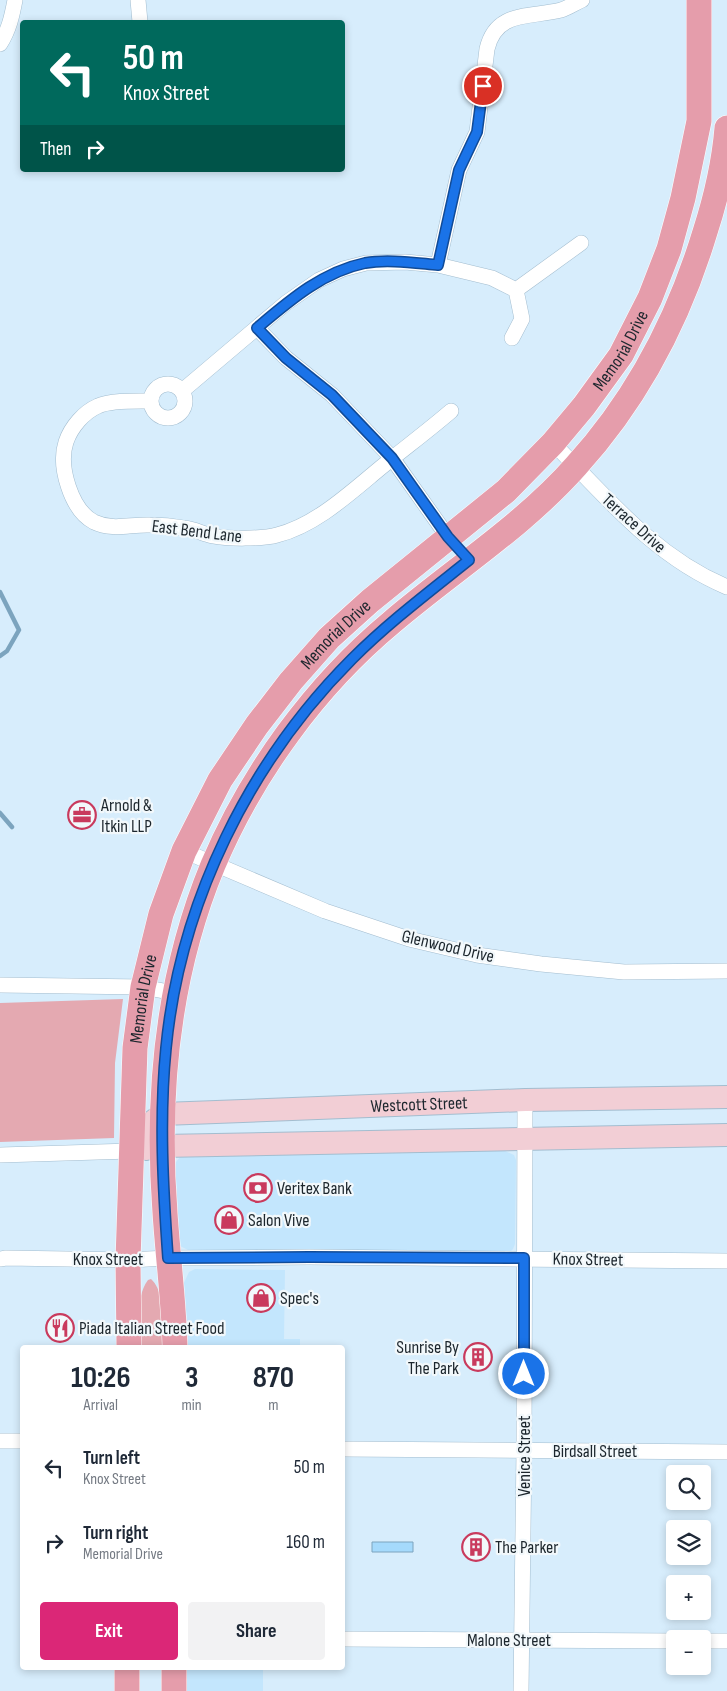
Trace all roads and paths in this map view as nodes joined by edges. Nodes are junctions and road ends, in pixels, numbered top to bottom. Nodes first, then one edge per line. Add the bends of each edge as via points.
1 (15, 0) edge
2 (138, 0) edge
3 (582, 0) edge
4 (699, 0) edge
5 (140, 20) edge
6 (0, 44) edge
7 (698, 121) junction
8 (727, 128) edge
9 (721, 203) edge
10 (581, 243) dead end
11 (438, 265) junction
12 (516, 290) junction
13 (257, 328) junction
14 (512, 338) dead end
15 (621, 355) junction
16 (647, 370) junction
17 (182, 391) junction
18 (151, 401) junction
19 (451, 410) dead end
20 (553, 443) junction
21 (392, 458) junction
22 (576, 467) junction
23 (448, 537) junction
24 (469, 560) junction
25 (727, 588) edge
26 (305, 665) junction
27 (274, 754) junction
28 (184, 851) junction
29 (214, 864) junction
30 (727, 970) edge
31 (0, 985) edge
32 (144, 987) junction
33 (174, 993) junction
34 (727, 1097) edge
35 (525, 1100) junction
36 (354, 1107) junction
37 (163, 1114) junction
38 (727, 1135) edge
39 (526, 1139) junction
40 (356, 1141) junction
41 (162, 1146) junction
42 (131, 1151) junction
43 (0, 1155) edge
44 (168, 1258) junction
45 (524, 1258) junction
46 (0, 1260) edge
47 (128, 1260) junction
48 (727, 1261) edge
49 (129, 1345) edge
50 (175, 1345) edge
51 (0, 1440) edge
52 (20, 1441) edge
53 (345, 1449) edge
54 (524, 1450) junction
55 (727, 1452) edge
56 (345, 1640) edge
57 (522, 1640) junction
58 (666, 1641) edge
59 (711, 1641) edge
60 (727, 1641) edge
61 (128, 1670) edge
62 (174, 1670) edge
63 (127, 1691) edge
64 (174, 1691) edge
65 (521, 1691) edge

1 - 6 street via 7,33
2 - 5 street
3 - 11 street via 562,9 512,19 496,29 490,38 477,132 459,170
4 - 7 main road, Memorial Drive
7 - 9 main road via 708,142 701,187 706,197
7 - 15 main road, Memorial Drive via 669,249 650,298
8 - 9 main road, Memorial Drive
9 - 16 main road, Memorial Drive via 679,308
10 - 12 street
11 - 12 street via 492,278
11 - 13 street via 366,263 343,270 319,280
12 - 14 street via 522,319
13 - 17 street
13 - 21 street via 286,358 332,395
15 - 16 main road
15 - 20 main road, Memorial Drive
16 - 22 main road, Memorial Drive
17 - 18 street via 163,384 155,390
17 - 18 street via 185,406 174,418 158,416
18 - 21 street, East Bend Lane via 99,405 84,415 69,435 64,456 68,488 77,506 94,522 113,528 149,524 185,528 215,536 276,536 307,524
19 - 21 street, East Bend Lane
20 - 22 street, Terrace Drive
20 - 23 main road, Memorial Drive via 506,490
21 - 23 street
22 - 24 main road, Memorial Drive via 528,513
22 - 25 street, Terrace Drive via 630,523 676,560
23 - 24 main road
23 - 26 main road, Memorial Drive via 370,600
24 - 27 main road, Memorial Drive via 351,659
26 - 27 main road via 306,687 276,724
26 - 28 main road, Memorial Drive via 257,725 220,780
27 - 29 main road, Memorial Drive via 247,796
28 - 29 street, Glenwood Drive
28 - 32 main road, Memorial Drive via 161,914
29 - 30 street, Glenwood Drive via 325,911 409,939 477,954 624,972
29 - 33 main road, Memorial Drive via 192,922
31 - 32 street
32 - 33 street
32 - 42 main road, Memorial Drive via 135,1048
33 - 37 main road, Memorial Drive via 166,1048
34 - 35 main road, Westcott Street
35 - 36 main road, Westcott Street
35 - 39 street, Venice Street
36 - 37 main road, Westcott Street
36 - 40 main road
37 - 41 main road, Memorial Drive
37 - 42 main road via 148,1124
38 - 39 main road, Westcott Street
39 - 40 main road, Westcott Street
39 - 45 street, Venice Street
40 - 41 main road, Westcott Street
41 - 42 main road, Westcott Street
41 - 44 main road, Memorial Drive
42 - 43 street, Westcott Street
42 - 47 main road, Memorial Drive
44 - 45 street, Knox Street
44 - 47 street, Knox Street
44 - 50 main road, Memorial Drive
45 - 48 street, Knox Street
45 - 54 street, Venice Street
46 - 47 street, Knox Street
47 - 49 main road, Memorial Drive
51 - 52 street
53 - 54 street, Birdsall Street
54 - 55 street, Birdsall Street
54 - 57 street, Venice Street
56 - 57 street, Malone Street
57 - 58 street, Malone Street
57 - 65 street, Venice Street
59 - 60 street
61 - 63 main road
62 - 64 main road

